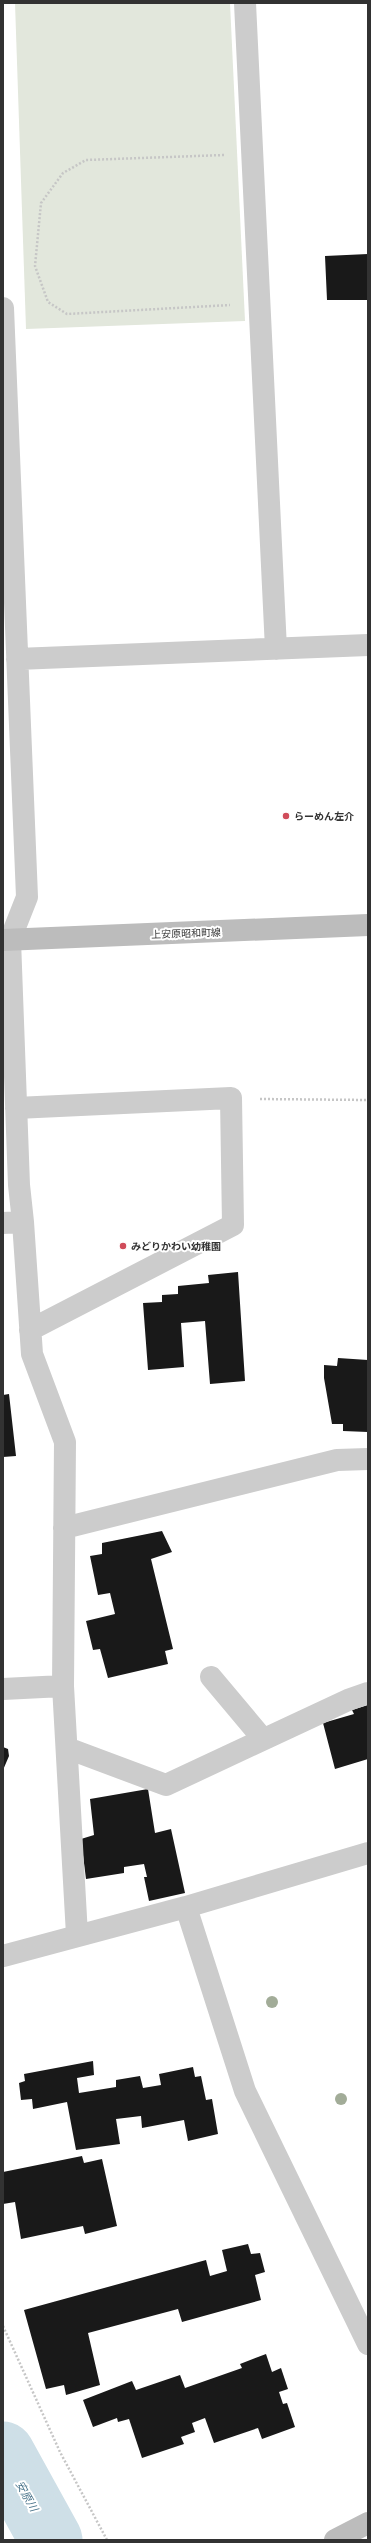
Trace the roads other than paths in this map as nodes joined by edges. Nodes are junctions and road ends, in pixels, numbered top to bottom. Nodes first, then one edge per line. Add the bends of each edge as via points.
1 (245, 3) edge
2 (3, 308) edge
3 (368, 645) edge
4 (276, 648) junction
5 (17, 659) junction
6 (368, 925) edge
7 (6, 940) edge
8 (16, 1108) junction
9 (13, 1223) edge
10 (30, 1330) junction
11 (368, 1459) edge
12 (64, 1528) junction
13 (211, 1677) dead end
14 (63, 1686) junction
15 (3, 1689) edge
16 (368, 1693) edge
17 (263, 1739) junction
18 (67, 1748) junction
19 (368, 1853) edge
20 (186, 1907) junction
21 (77, 1935) junction
22 (3, 1956) edge
23 (368, 2344) edge
24 (368, 2523) edge
25 (335, 2540) edge

1 - 4 street
2 - 5 street
3 - 4 street
4 - 5 street
5 - 7 street via 27,897
6 - 7 main road, 上安原昭和町線
7 - 8 street
8 - 9 street
8 - 10 street via 231,1098 233,1225
9 - 10 street
10 - 12 street via 32,1354 65,1442
11 - 12 street via 337,1460
12 - 14 street
13 - 17 street
14 - 15 street
14 - 18 street
16 - 17 street
17 - 18 street via 166,1785
18 - 21 street
19 - 20 street
20 - 21 street
20 - 23 street via 245,2091
21 - 22 street
24 - 25 main road

